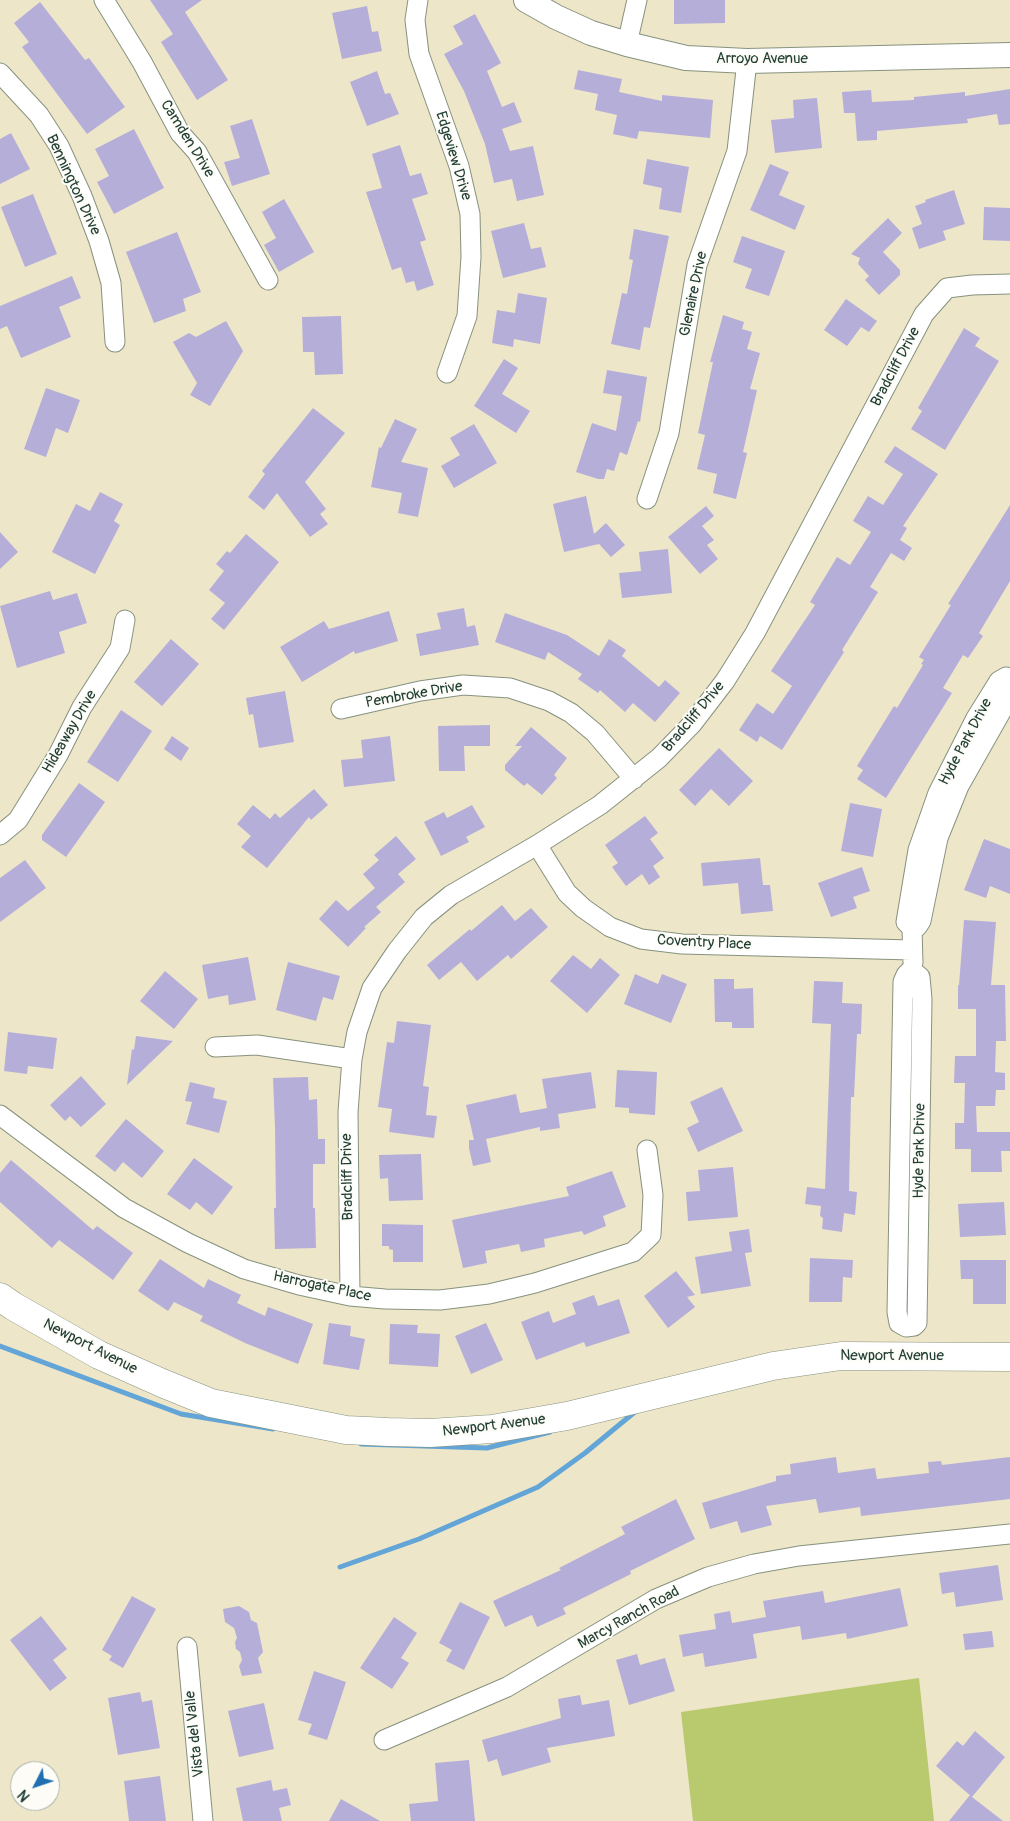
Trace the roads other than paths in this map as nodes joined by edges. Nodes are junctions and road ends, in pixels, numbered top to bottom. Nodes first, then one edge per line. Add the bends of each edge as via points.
1 (104, 0) edge
2 (418, 0) edge
3 (526, 0) edge
4 (637, 0) edge
5 (627, 44) junction
6 (1010, 55) edge
7 (746, 61) junction
8 (0, 73) edge
9 (268, 280) dead end
10 (1010, 284) edge
11 (116, 342) dead end
12 (447, 372) dead end
13 (647, 500) dead end
14 (125, 620) dead end
15 (1010, 677) edge
16 (1010, 696) edge
17 (341, 709) dead end
18 (634, 779) junction
19 (0, 835) edge
20 (537, 845) junction
21 (912, 928) junction
22 (912, 950) junction
23 (215, 1047) dead end
24 (352, 1059) junction
25 (0, 1115) edge
26 (647, 1150) dead end
27 (350, 1296) junction
28 (0, 1297) edge
29 (905, 1355) junction
30 (1010, 1357) edge
31 (1010, 1534) edge
32 (186, 1647) dead end
33 (384, 1740) dead end
34 (204, 1821) edge

1 - 9 street, Camden Drive via 180,133 197,152
2 - 12 street, Edgeview Drive via 415,20 419,54 459,166 470,214 472,257 467,316
3 - 5 street, Arroyo Avenue via 591,33
4 - 5 street
5 - 7 street, Arroyo Avenue via 686,58
6 - 7 street, Arroyo Avenue
7 - 13 street, Glenaire Drive via 737,151 697,265 669,433
8 - 11 street, Bennington Drive via 39,116 59,146 82,196 111,283
10 - 18 street, Bradcliff Drive via 948,288 924,314 755,633 704,710 676,742
14 - 19 street, Hideaway Drive via 120,648 82,707 58,755 18,820
15 - 21 street, Hyde Park Drive via 999,681 976,718 938,793 918,850 906,922
16 - 21 street, Hyde Park Drive via 960,786 938,838 921,921
17 - 18 street, Pembroke Drive via 463,685 510,688 549,701 571,713 595,733
18 - 20 street, Bradcliff Drive
20 - 22 street, Coventry Place via 567,893 583,908 610,927 640,939 682,944
20 - 24 street, Bradcliff Drive via 451,895 424,917 372,988 357,1032
21 - 22 street, Hyde Park Drive
22 - 29 street, Hyde Park Drive via 913,972 920,977 922,999 918,1293 917,1323 906,1327
23 - 24 street via 257,1045
24 - 27 street, Bradcliff Drive via 348,1112
25 - 27 street, Harrogate Place via 124,1208 188,1243 244,1269
26 - 27 street, Harrogate Place via 652,1195 651,1235 633,1252 553,1278 488,1294 440,1300
28 - 29 main road, Newport Avenue via 99,1355 211,1403 354,1430 430,1433 492,1429 567,1416 773,1366 841,1356
29 - 30 main road, Newport Avenue
31 - 33 street, Marcy Ranch Road via 799,1556 708,1577 656,1600 507,1687
32 - 34 street, Vista del Valle

